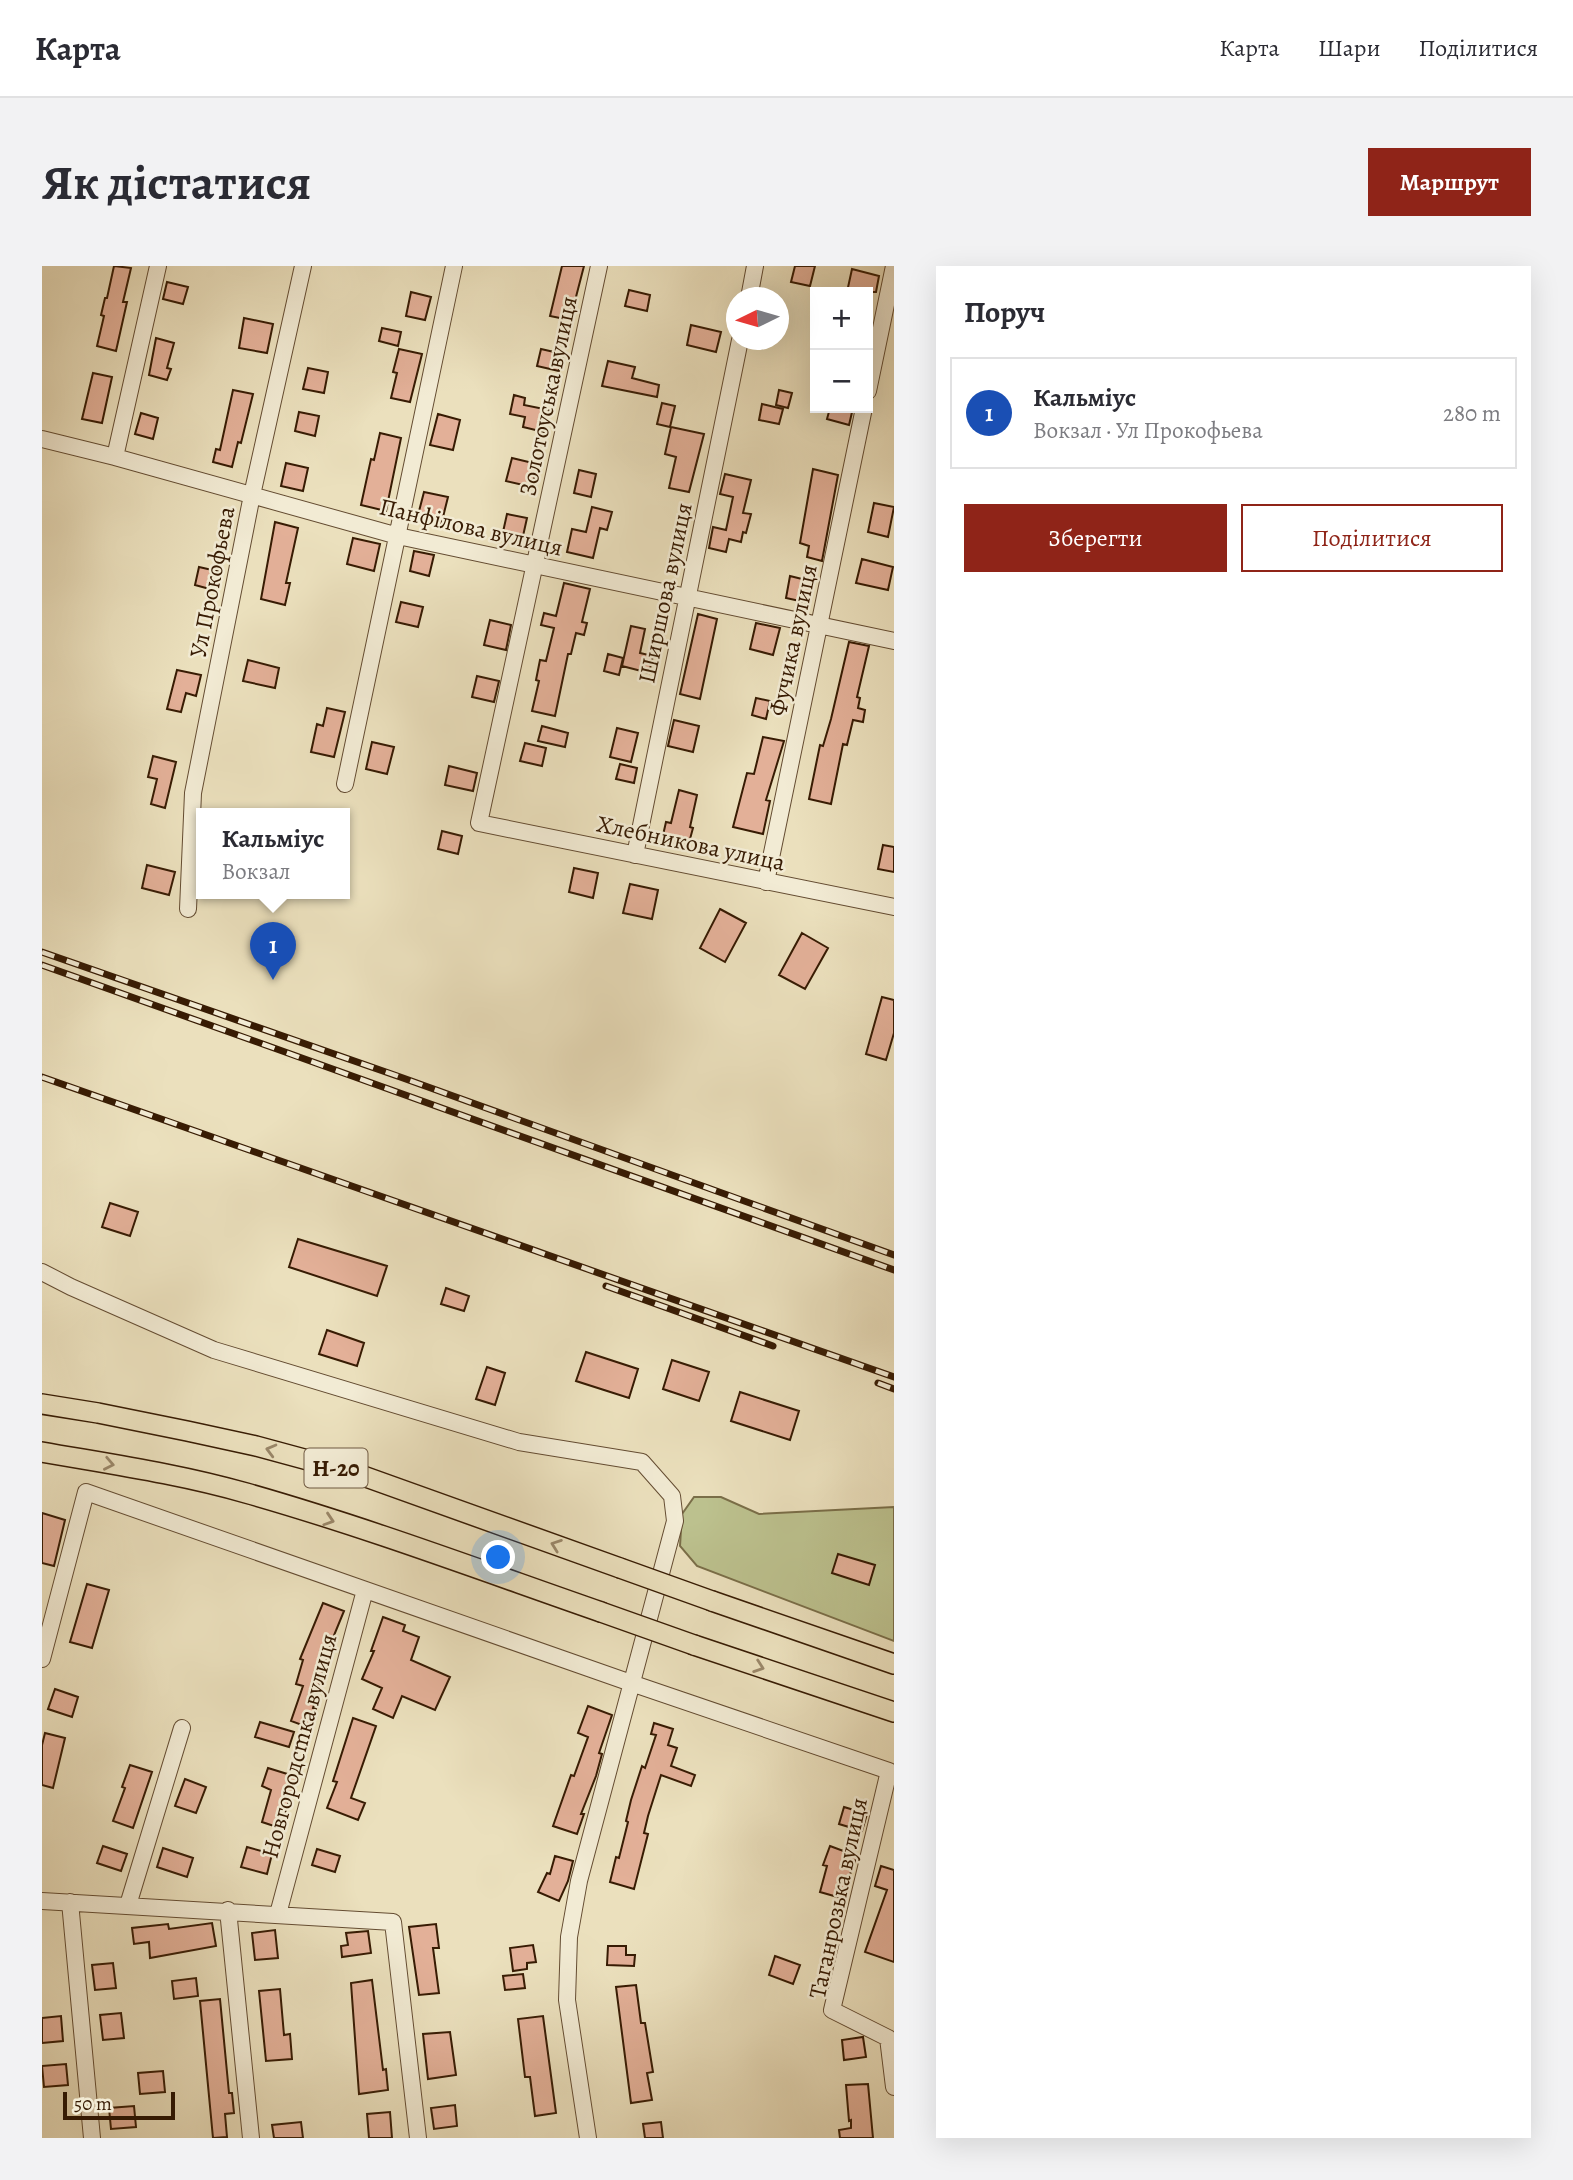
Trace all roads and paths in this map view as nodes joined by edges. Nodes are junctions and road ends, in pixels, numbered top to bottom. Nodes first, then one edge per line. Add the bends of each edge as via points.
1 (158, 266) edge
2 (303, 266) edge
3 (454, 266) edge
4 (599, 266) edge
5 (755, 266) edge
6 (894, 266) edge
7 (751, 287) edge
8 (738, 350) edge
9 (873, 367) edge
10 (863, 413) edge
11 (42, 439) edge
12 (115, 457) junction
13 (252, 495) junction
14 (398, 536) junction
15 (535, 565) junction
16 (688, 598) junction
17 (819, 626) junction
18 (894, 642) edge
19 (345, 784) dead end
20 (479, 823) joint
21 (635, 855) junction
22 (766, 882) junction
23 (894, 907) edge
24 (188, 909) dead end
25 (42, 1272) edge
26 (42, 1404) edge
27 (42, 1452) edge
28 (365, 1590) junction
29 (42, 1660) edge
30 (894, 1664) edge
31 (631, 1683) junction
32 (894, 1712) edge
33 (183, 1728) dead end
34 (42, 1901) edge
35 (69, 1902) junction
36 (128, 1905) junction
37 (228, 1910) junction
38 (278, 1914) junction
39 (891, 2039) edge
40 (894, 2087) edge
41 (92, 2138) edge
42 (251, 2138) edge
43 (418, 2138) edge
44 (588, 2138) edge

1 - 12 street
2 - 13 street, Ул Прокофьева
3 - 14 street
4 - 15 street, Золотоуська вулиця
5 - 7 street
6 - 9 street
8 - 16 street, Ширшова вулиця
10 - 17 street, Фучика вулиця
11 - 12 street, Панфілова вулиця
12 - 13 street, Панфілова вулиця
13 - 14 street, Панфілова вулиця
13 - 24 street, Ул Прокофьева via 192,793
14 - 15 street, Панфілова вулиця
14 - 19 street
15 - 16 street, Панфілова вулиця
15 - 20 street, Золотоуська вулиця
16 - 17 street, Панфілова вулиця
16 - 21 street, Ширшова вулиця
17 - 18 street, Панфілова вулиця
17 - 22 street, Фучика вулиця
20 - 21 street, Хлебникова улица
21 - 22 street, Хлебникова улица
22 - 23 street, Хлебникова улица
25 - 31 street via 214,1350 519,1442 642,1462 672,1496 675,1521
30 -> 26 main road, Н-20, bridge via 352,1472 187,1431
27 -> 32 main road, Н-20, bridge via 246,1493
28 - 29 street via 86,1492
28 - 31 street
28 - 38 street, Новгородсmка вулиця
31 - 39 street, Таганрозька вулиця via 889,1770 832,2010
31 - 44 street via 579,1881 569,1937 567,2000
33 - 36 street
34 - 35 street
35 - 36 street
35 - 41 street
36 - 37 street
37 - 38 street
37 - 42 street
38 - 43 street via 393,1922
39 - 40 street, Таганрозька вулиця

